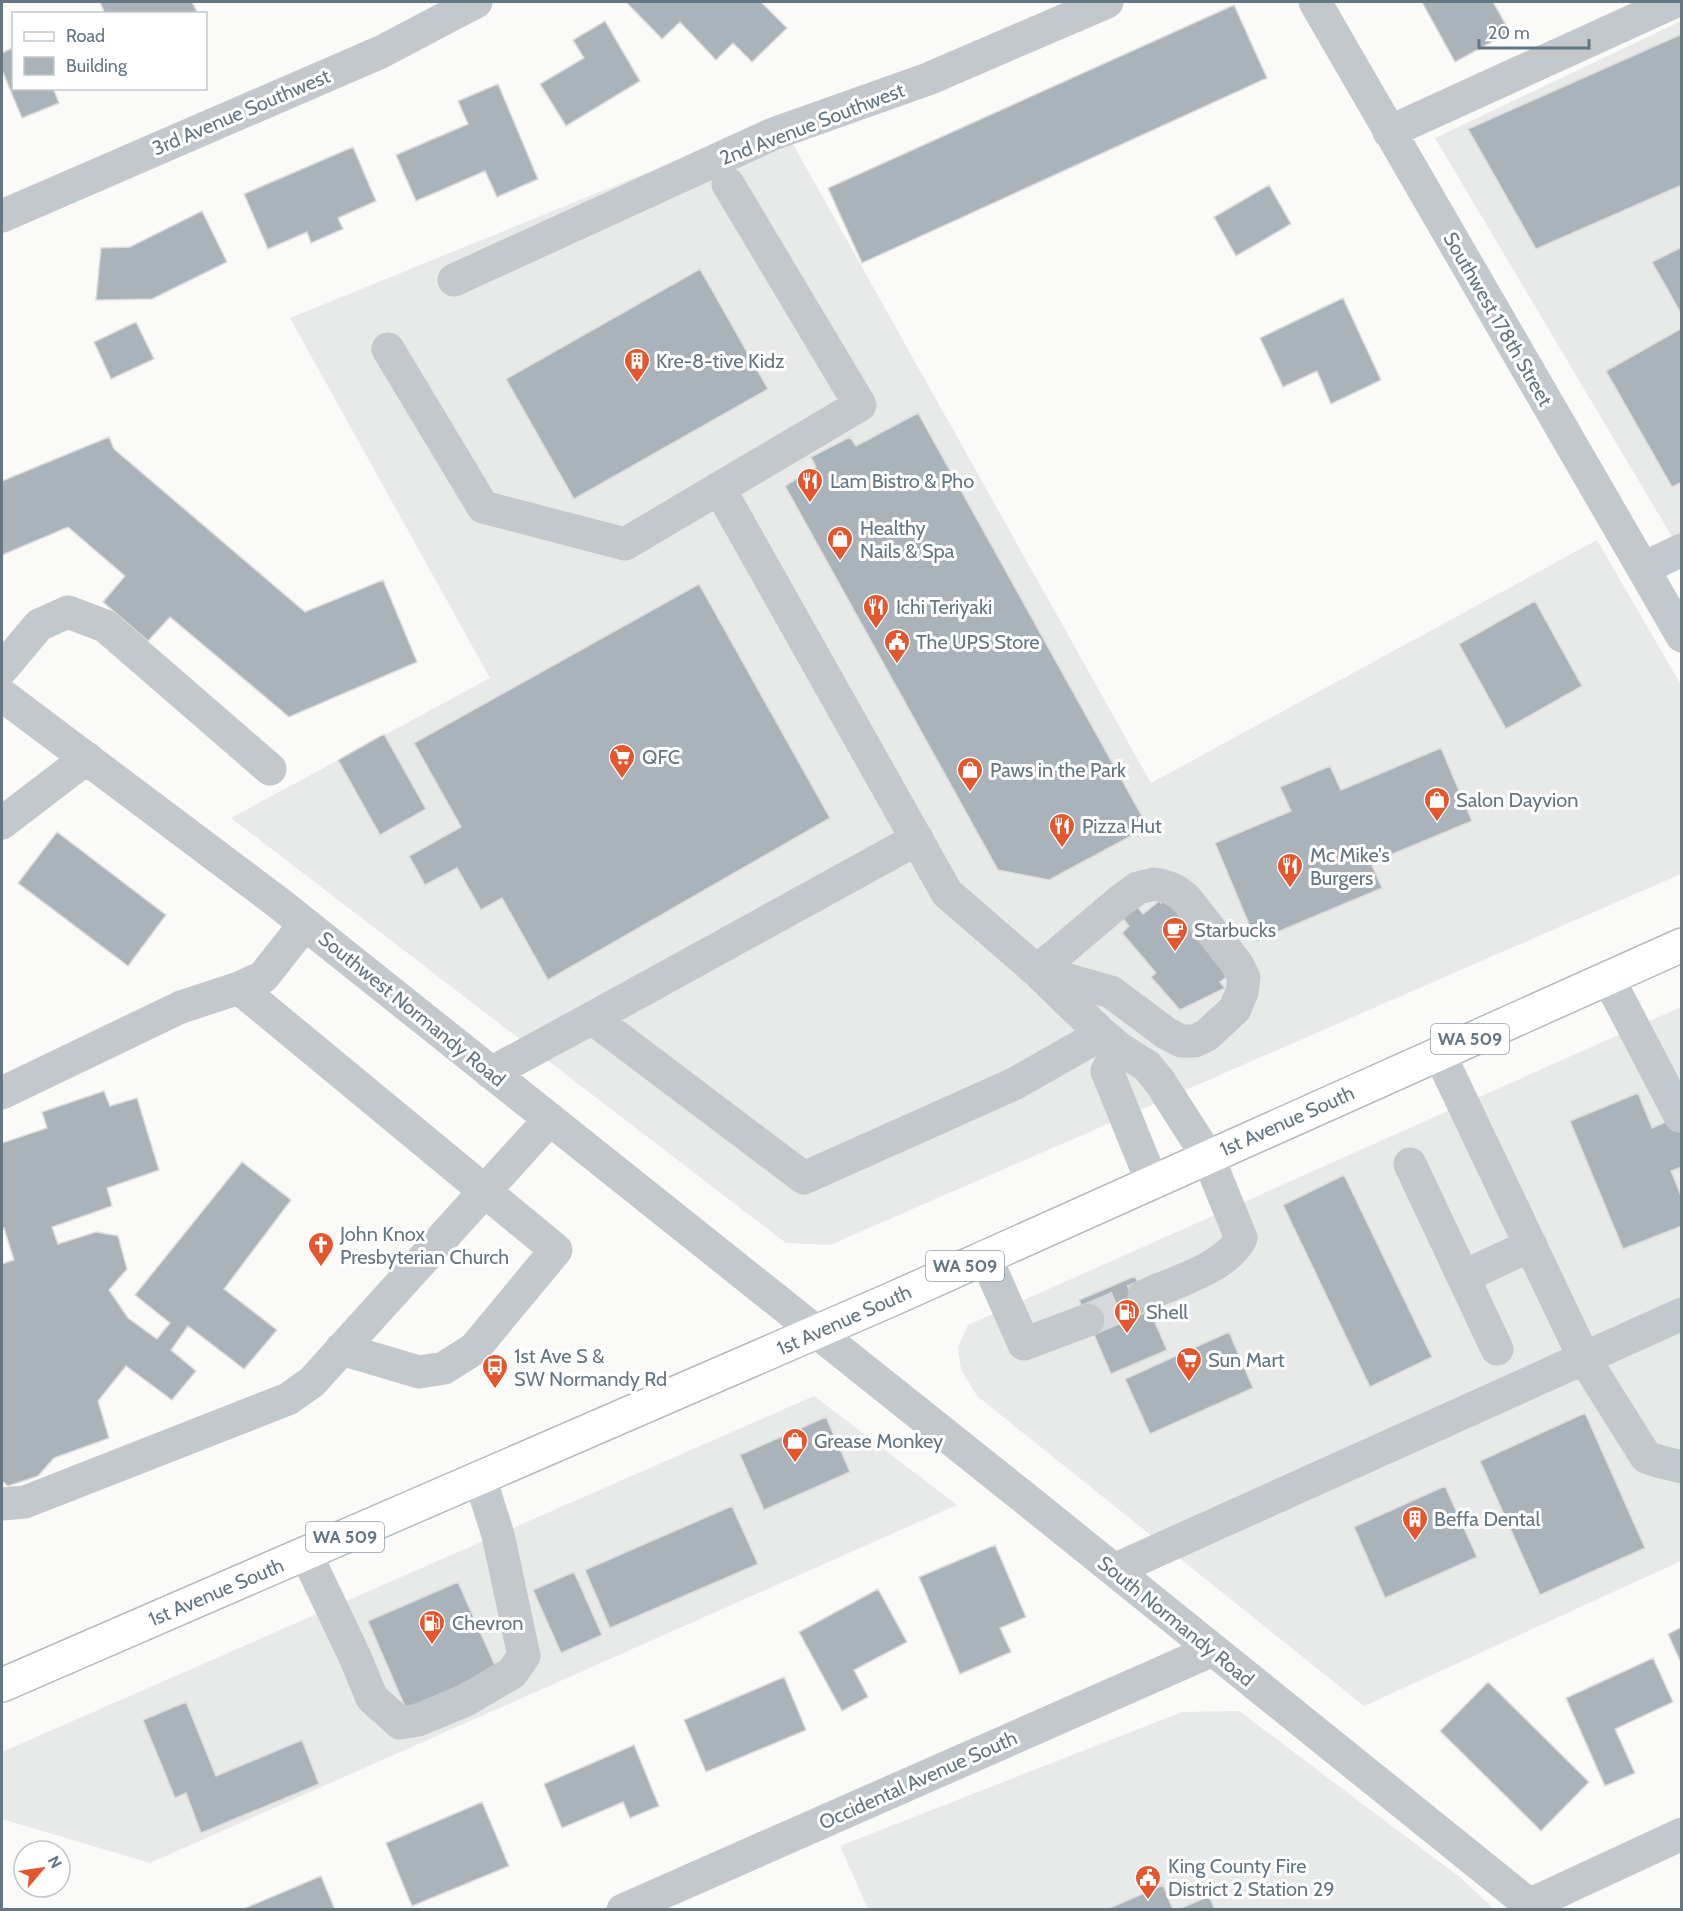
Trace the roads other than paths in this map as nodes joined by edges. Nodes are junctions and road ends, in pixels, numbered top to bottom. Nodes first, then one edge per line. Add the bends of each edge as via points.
1 (476, 2) edge
2 (1107, 2) edge
3 (1315, 2) edge
4 (1674, 2) edge
5 (1389, 132) junction
6 (729, 184) dead end
7 (2, 216) edge
8 (454, 280) dead end
9 (388, 349) dead end
10 (719, 488) junction
11 (1682, 550) edge
12 (1644, 568) junction
13 (1682, 636) edge
14 (2, 669) edge
15 (2, 695) edge
16 (87, 758) junction
17 (270, 769) dead end
18 (2, 823) edge
19 (917, 838) junction
20 (305, 924) junction
21 (1682, 945) edge
22 (1037, 971) junction
23 (1608, 978) junction
24 (240, 988) junction
25 (592, 1018) junction
26 (1111, 1041) junction
27 (1439, 1053) junction
28 (491, 1073) junction
29 (2, 1093) edge
30 (1680, 1116) dead end
31 (550, 1119) junction
32 (1208, 1157) junction
33 (1410, 1164) dead end
34 (1152, 1182) junction
35 (485, 1191) junction
36 (1531, 1245) junction
37 (986, 1256) junction
38 (1463, 1277) junction
39 (1144, 1296) tunnel mouth
40 (1682, 1314) edge
41 (1088, 1320) tunnel mouth
42 (816, 1332) junction
43 (1497, 1349) dead end
44 (341, 1350) junction
45 (1584, 1358) junction
46 (1682, 1467) edge
47 (480, 1478) junction
48 (2, 1504) edge
49 (306, 1554) junction
50 (1114, 1570) junction
51 (1213, 1650) junction
52 (2, 1685) edge
53 (1682, 1834) edge
54 (1533, 1907) edge
55 (623, 1910) edge

1 - 7 street, 3rd Avenue Southwest via 381,52
2 - 8 street, 2nd Avenue Southwest via 928,79 773,134
3 - 5 street, Southwest 178th Street
4 - 5 street
5 - 12 street, Southwest 178th Street
6 - 10 street via 860,405
9 - 10 street via 483,507 626,544
10 - 19 street
11 - 12 street
12 - 13 street, Southwest 178th Street
14 - 17 street via 39,625 68,612 105,627
15 - 16 street, Southwest Normandy Road
16 - 18 street
16 - 20 street, Southwest Normandy Road
19 - 22 street via 947,893
19 - 25 street
20 - 24 street via 262,977
20 - 28 street, Southwest Normandy Road
21 - 23 main road, 1st Avenue South / WA 509
22 - 22 street via 1111,993 1180,1041 1195,1041 1207,1035 1235,1009 1244,978 1237,963 1187,900 1167,886 1154,884 1138,888 1120,901
22 - 26 street
23 - 27 main road, 1st Avenue South / WA 509
23 - 30 street
24 - 29 street via 181,1007
24 - 35 street
25 - 26 street via 804,1178
25 - 28 street
26 - 32 street via 1147,1066
26 - 34 street via 1107,1071
27 - 32 main road, 1st Avenue South / WA 509
27 - 36 street
28 - 31 street, Southwest Normandy Road
31 - 35 street
31 - 42 street, Southwest Normandy Road
32 - 34 main road, 1st Avenue South / WA 509
32 - 39 street via 1241,1238 1236,1248 1217,1263
33 - 38 street
34 - 37 main road, 1st Avenue South / WA 509
35 - 44 street
35 - 44 street via 556,1250 474,1349 444,1368 419,1372
36 - 38 street
36 - 45 street
37 - 41 street via 1024,1344
37 - 42 main road, 1st Avenue South / WA 509
38 - 43 street
40 - 45 street
42 - 47 main road, 1st Avenue South / WA 509
42 - 50 street, South Normandy Road
44 - 48 street via 312,1382 288,1399 25,1502
45 - 46 street via 1646,1456
45 - 50 street
47 - 49 main road, 1st Avenue South / WA 509
47 - 49 street via 498,1535 524,1656 512,1673 466,1700 418,1720 400,1723 372,1698
49 - 52 main road, 1st Avenue South / WA 509
50 - 51 street, South Normandy Road
51 - 54 street, South Normandy Road
51 - 55 street, Occidental Avenue South
53 - 54 street

